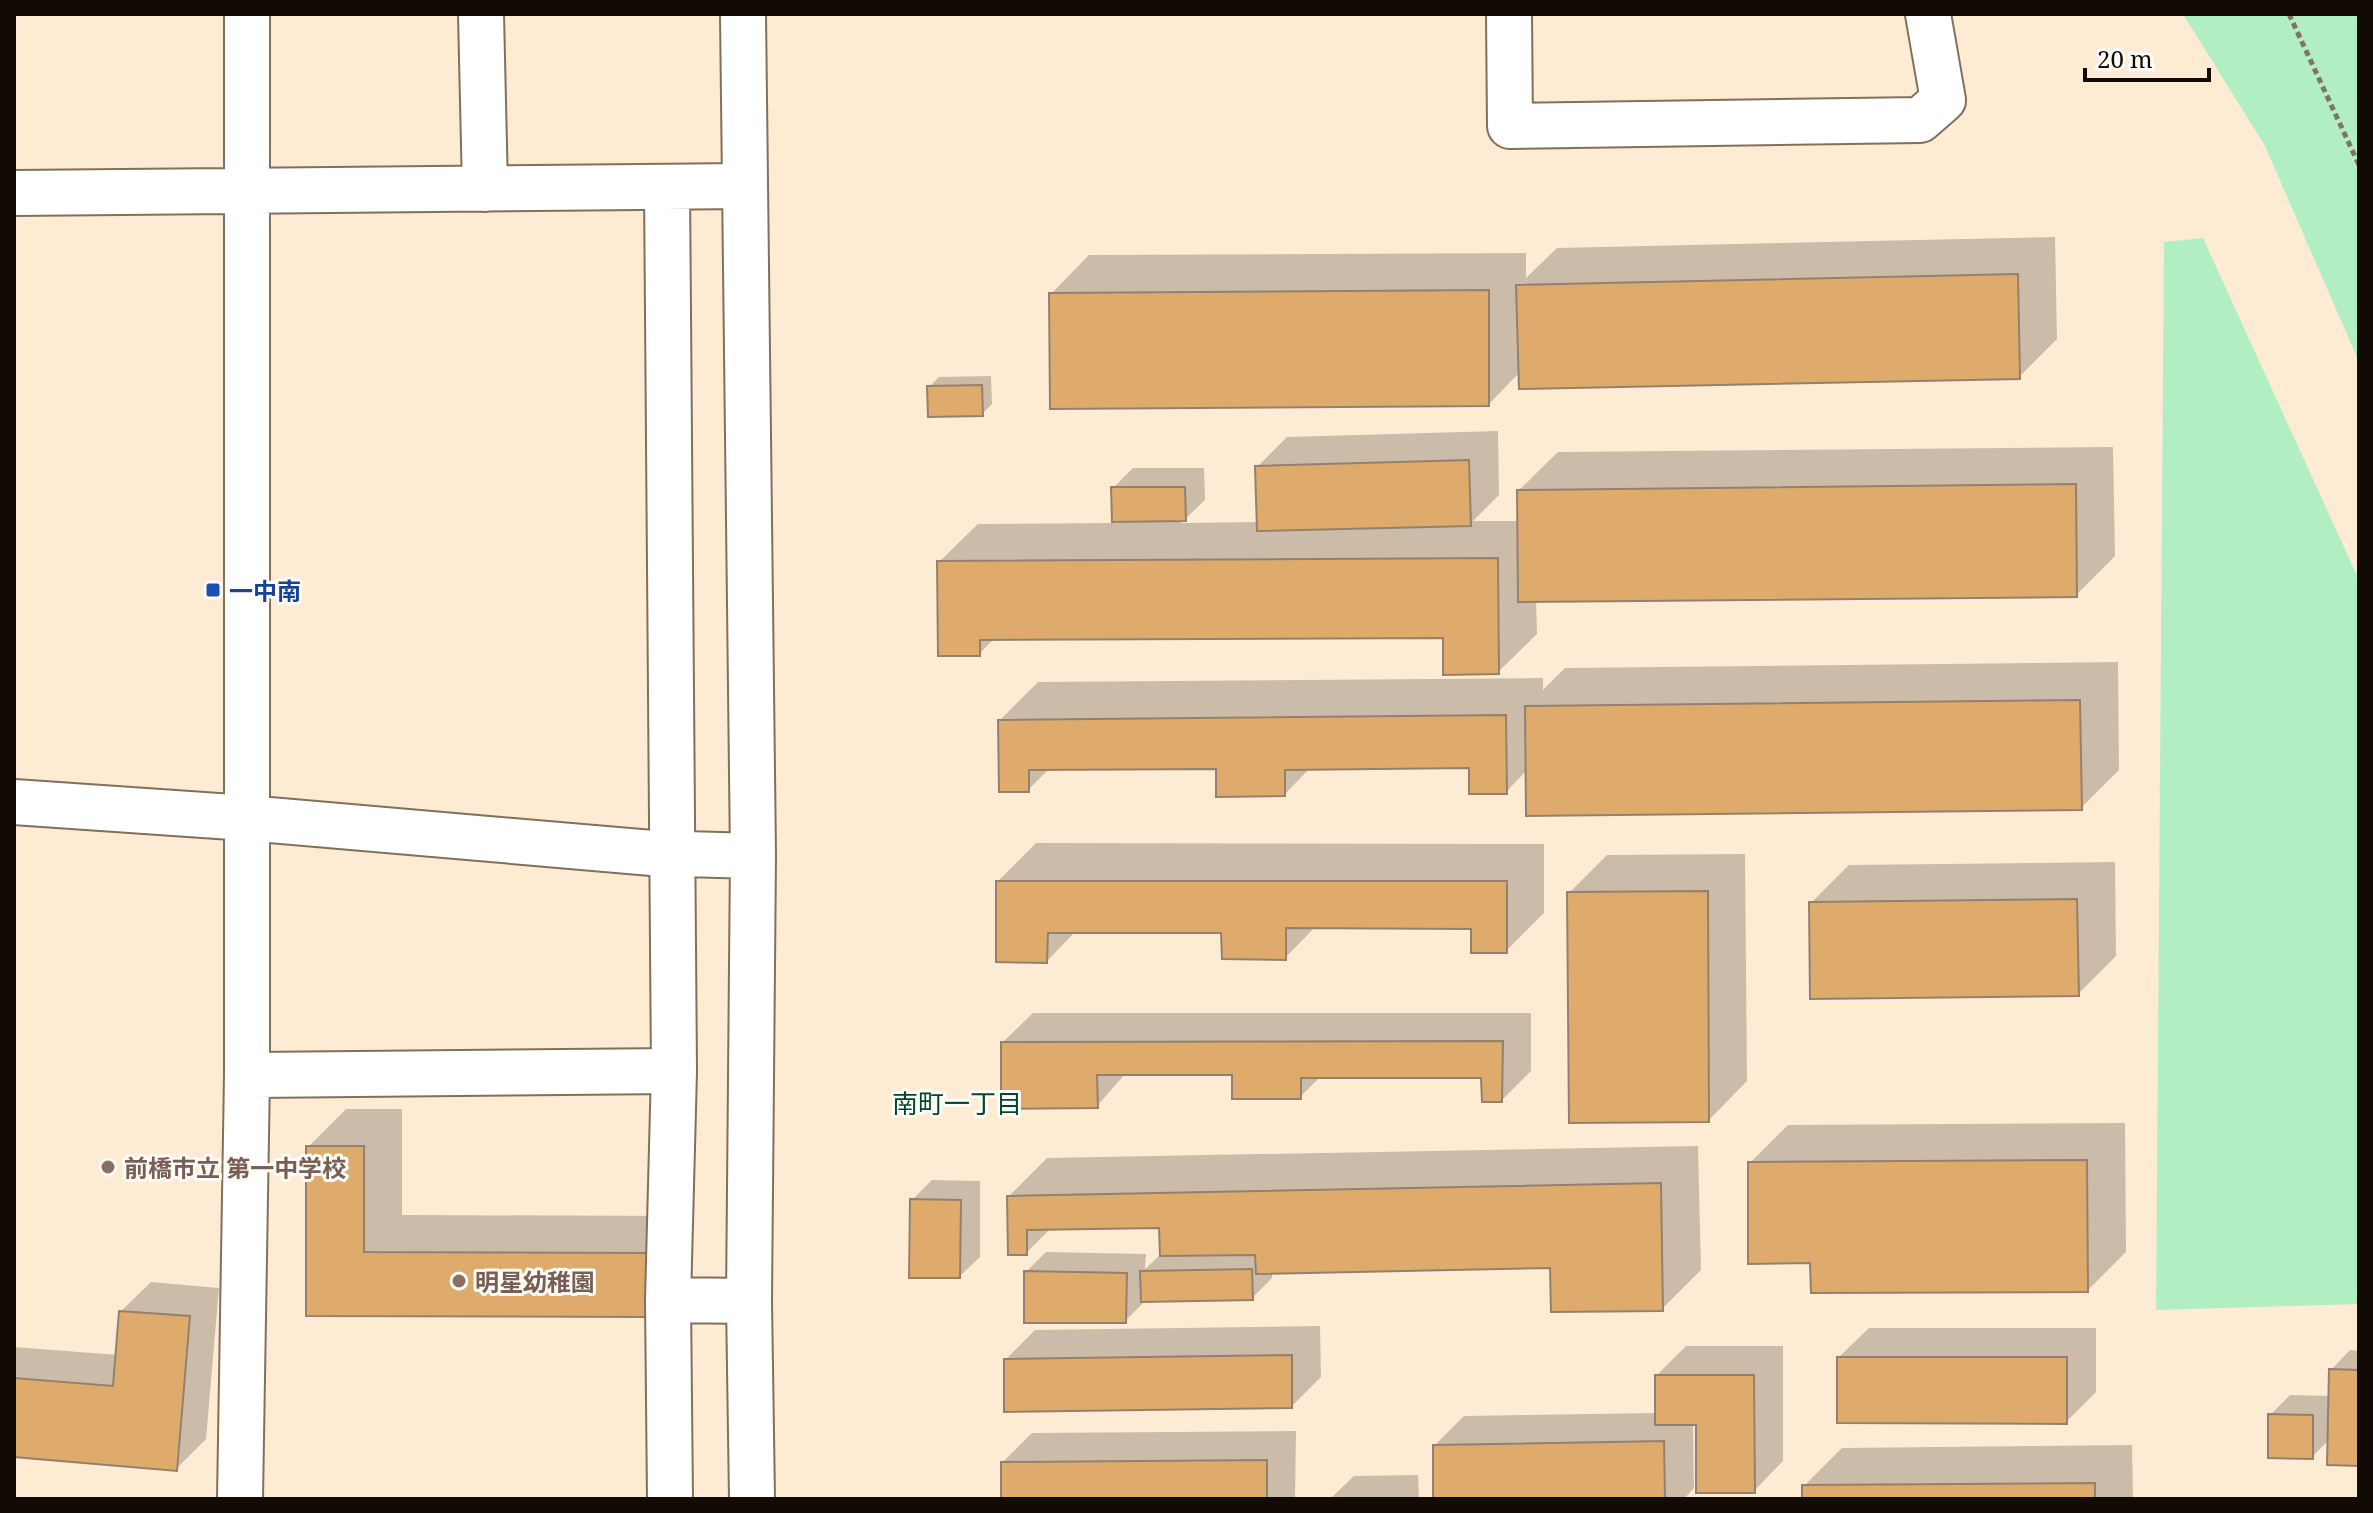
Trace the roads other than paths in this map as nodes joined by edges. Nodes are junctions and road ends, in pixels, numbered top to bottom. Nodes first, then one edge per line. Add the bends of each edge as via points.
1 (247, 14) edge
2 (481, 14) edge
3 (743, 14) edge
4 (1509, 14) edge
5 (1928, 14) edge
6 (744, 186) junction
7 (667, 187) junction
8 (485, 189) junction
9 (247, 190) junction
10 (14, 193) edge
11 (14, 802) edge
12 (247, 818) junction
13 (672, 854) junction
14 (753, 856) junction
15 (674, 1071) junction
16 (247, 1075) junction
17 (668, 1300) junction
18 (749, 1301) junction
19 (240, 1499) edge
20 (670, 1499) edge
21 (752, 1499) edge

1 - 9 street
2 - 8 street
3 - 6 street
4 - 5 street via 1510,126 1920,120 1943,100
6 - 7 street
6 - 14 street
7 - 8 street
7 - 13 street
8 - 9 street
9 - 10 street
9 - 12 street
11 - 12 street
12 - 13 street
12 - 16 street
13 - 14 street
13 - 15 street
14 - 18 street
15 - 16 street
15 - 17 street
16 - 19 street
17 - 18 street
17 - 20 street
18 - 21 street

